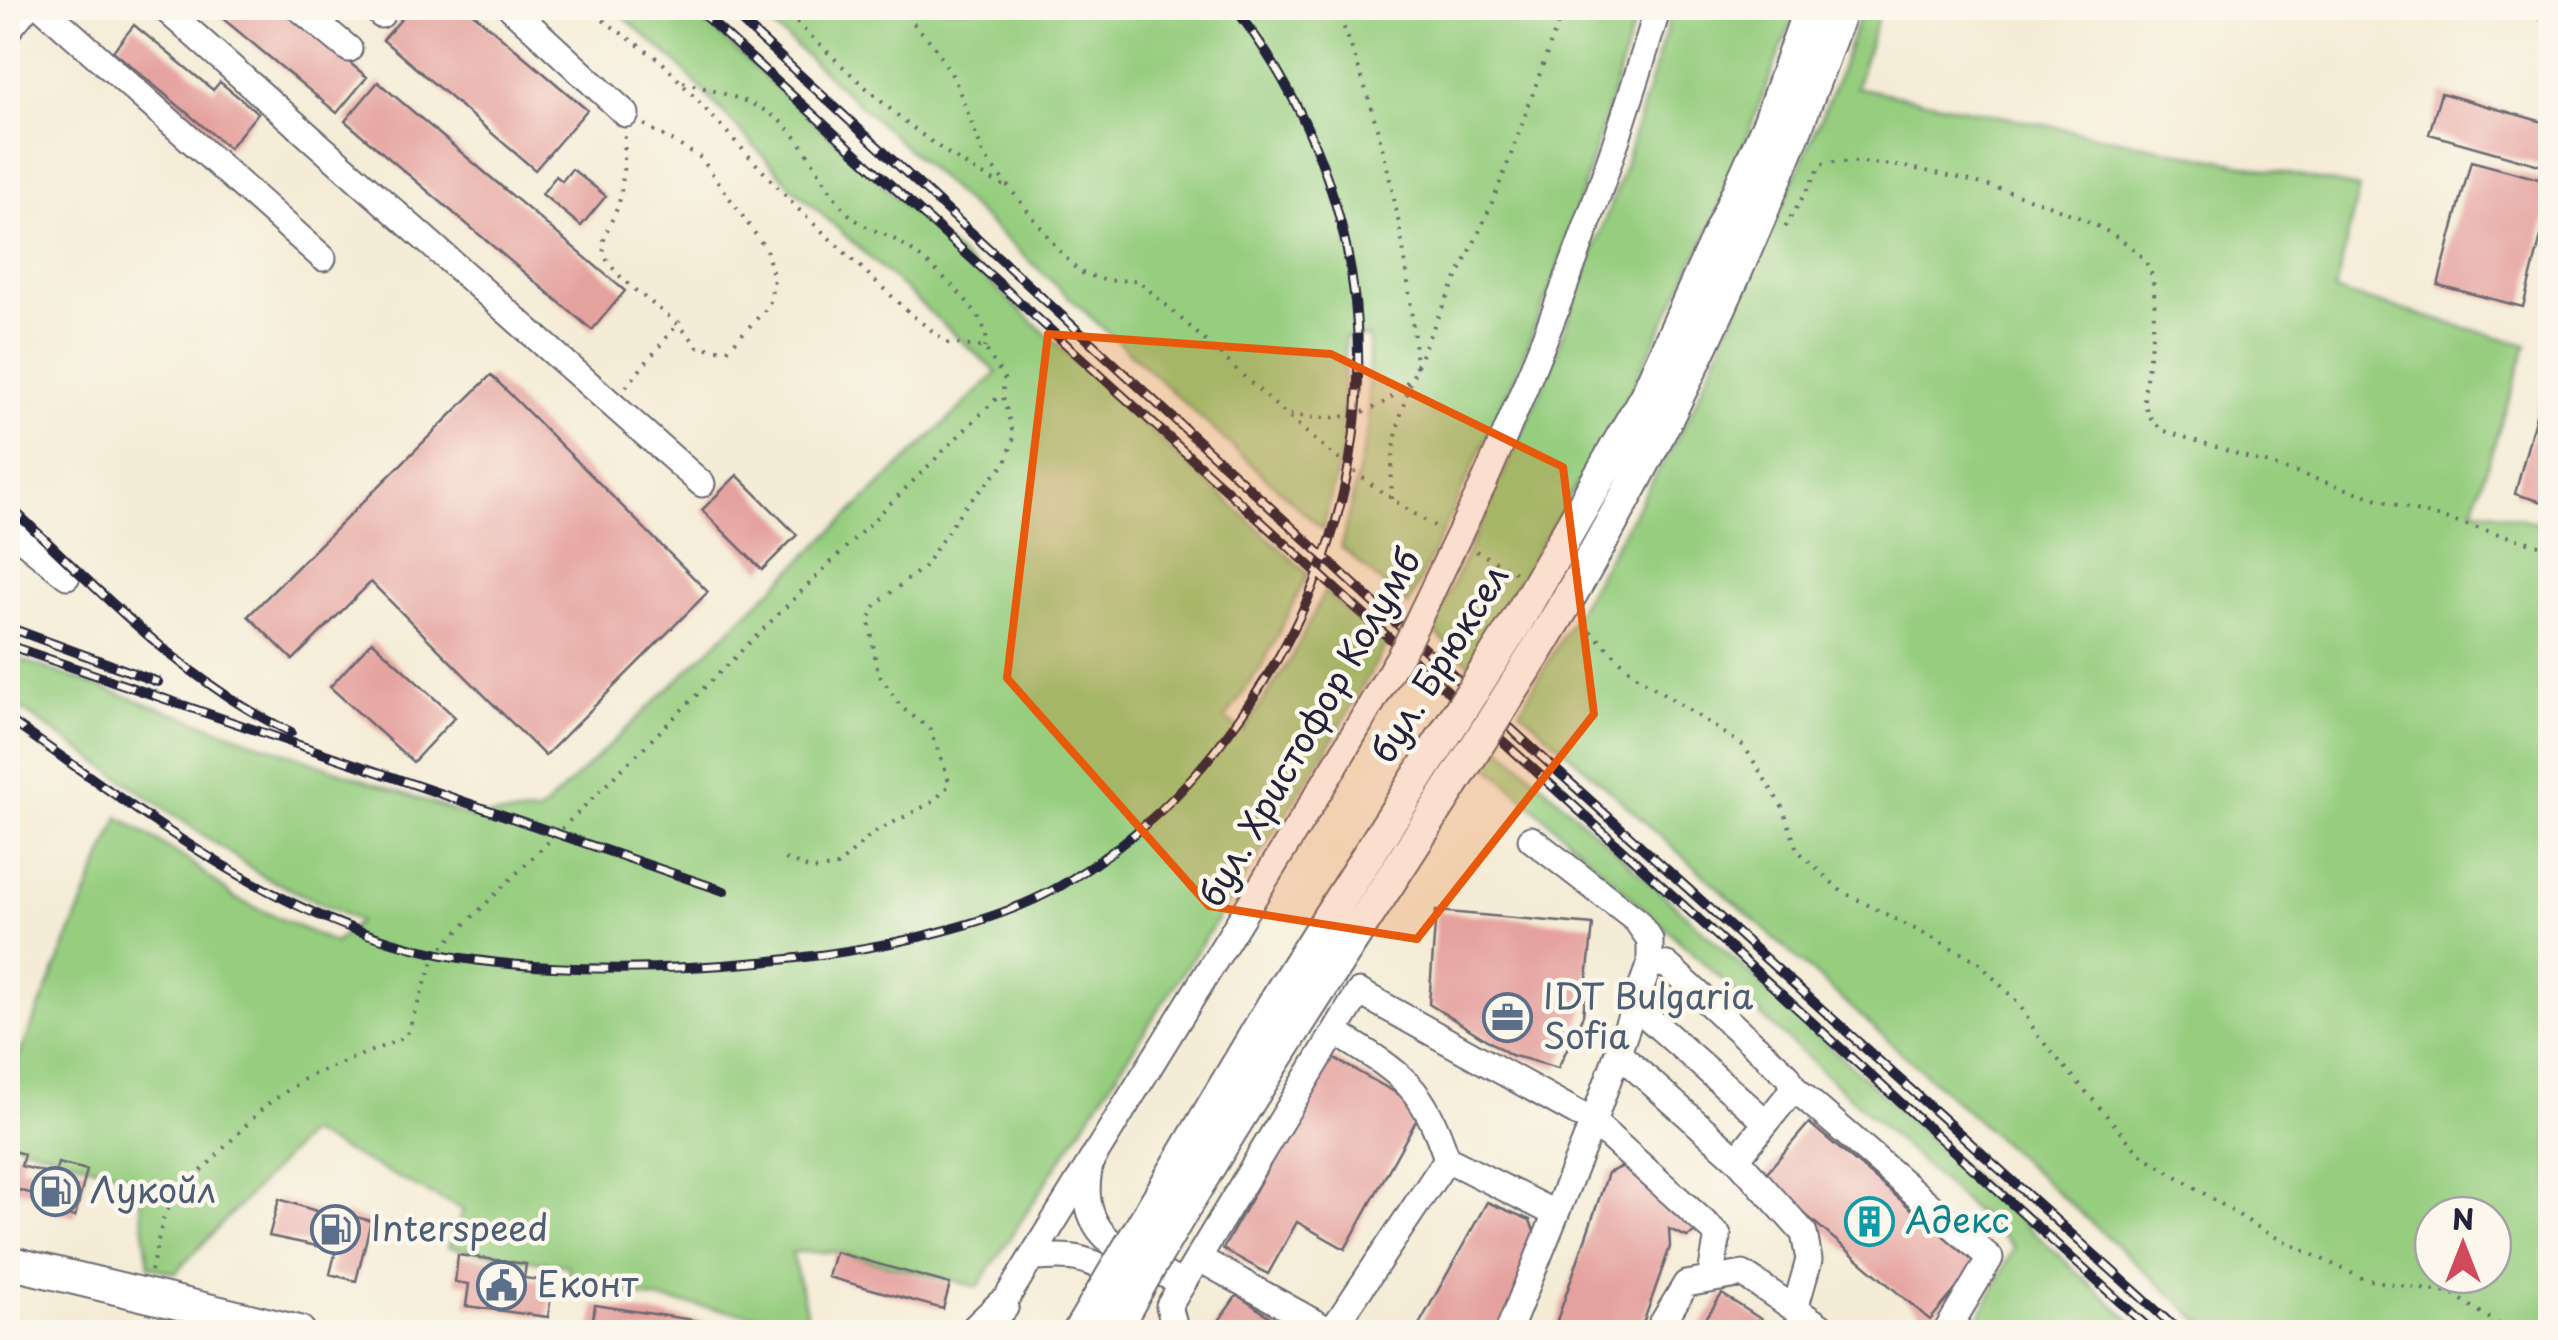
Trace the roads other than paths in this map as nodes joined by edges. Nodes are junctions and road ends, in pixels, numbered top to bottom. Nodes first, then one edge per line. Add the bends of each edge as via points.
1 (26, 8) edge
2 (42, 8) edge
3 (164, 8) edge
4 (300, 8) edge
5 (510, 8) edge
6 (1658, 8) edge
7 (1810, 8) edge
8 (1842, 8) edge
9 (8, 30) edge
10 (348, 49) dead end
11 (626, 114) road end
12 (323, 258) dead end
13 (702, 484) dead end
14 (8, 528) edge
15 (68, 576) dead end
16 (1531, 839) dead end
17 (1650, 963) junction
18 (1635, 1006) junction
19 (1334, 1032) junction
20 (1618, 1054) junction
21 (1794, 1088) junction
22 (1594, 1122) junction
23 (1766, 1122) junction
24 (1092, 1155) junction
25 (1447, 1159) junction
26 (1737, 1159) junction
27 (1556, 1214) junction
28 (1198, 1258) junction
29 (1031, 1259) junction
30 (8, 1262) edge
31 (1710, 1280) junction
32 (1175, 1295) junction
33 (1795, 1310) junction
34 (994, 1319) edge
35 (298, 1332) edge
36 (975, 1332) edge
37 (1079, 1332) edge
38 (1112, 1332) edge
39 (1176, 1332) edge
40 (1331, 1332) edge
41 (1508, 1332) edge
42 (1657, 1332) edge
43 (1829, 1332) edge
44 (1946, 1332) edge

1 - 9 street
2 - 12 street
3 - 13 street
4 - 10 street
5 - 11 street
6 - 24 street, бул. Христофор Колумб, bridge via 1609,173 1530,381 1406,642
7 - 37 main road, бул. Брюксел, bridge via 1763,138 1646,396 1514,626 1271,1007
8 - 38 main road, бул. Брюксел, bridge via 1744,261 1672,411 1541,644 1281,1048
14 - 15 street
16 - 17 street via 1636,920 1650,940
17 - 18 street
17 - 21 street via 1668,966 1788,1075
18 - 20 street
18 - 23 street
19 - 22 street via 1359,992
19 - 25 street via 1403,1074 1432,1114
19 - 28 street
20 - 22 street
20 - 26 street
21 - 23 street
21 - 44 street via 1990,1258
22 - 27 street
22 - 31 street via 1718,1235
23 - 26 street
24 - 29 street, бул. Христофор Колумб
24 - 32 street via 1085,1191 1092,1223
25 - 27 street
25 - 40 street
26 - 33 street via 1804,1233 1809,1260
27 - 41 street
28 - 32 street
28 - 40 street
29 - 32 street via 1086,1258
29 - 34 street, бул. Христофор Колумб
30 - 35 main road
31 - 33 street via 1743,1274
31 - 42 street via 1686,1284
32 - 39 street
33 - 43 street
34 - 36 main road

